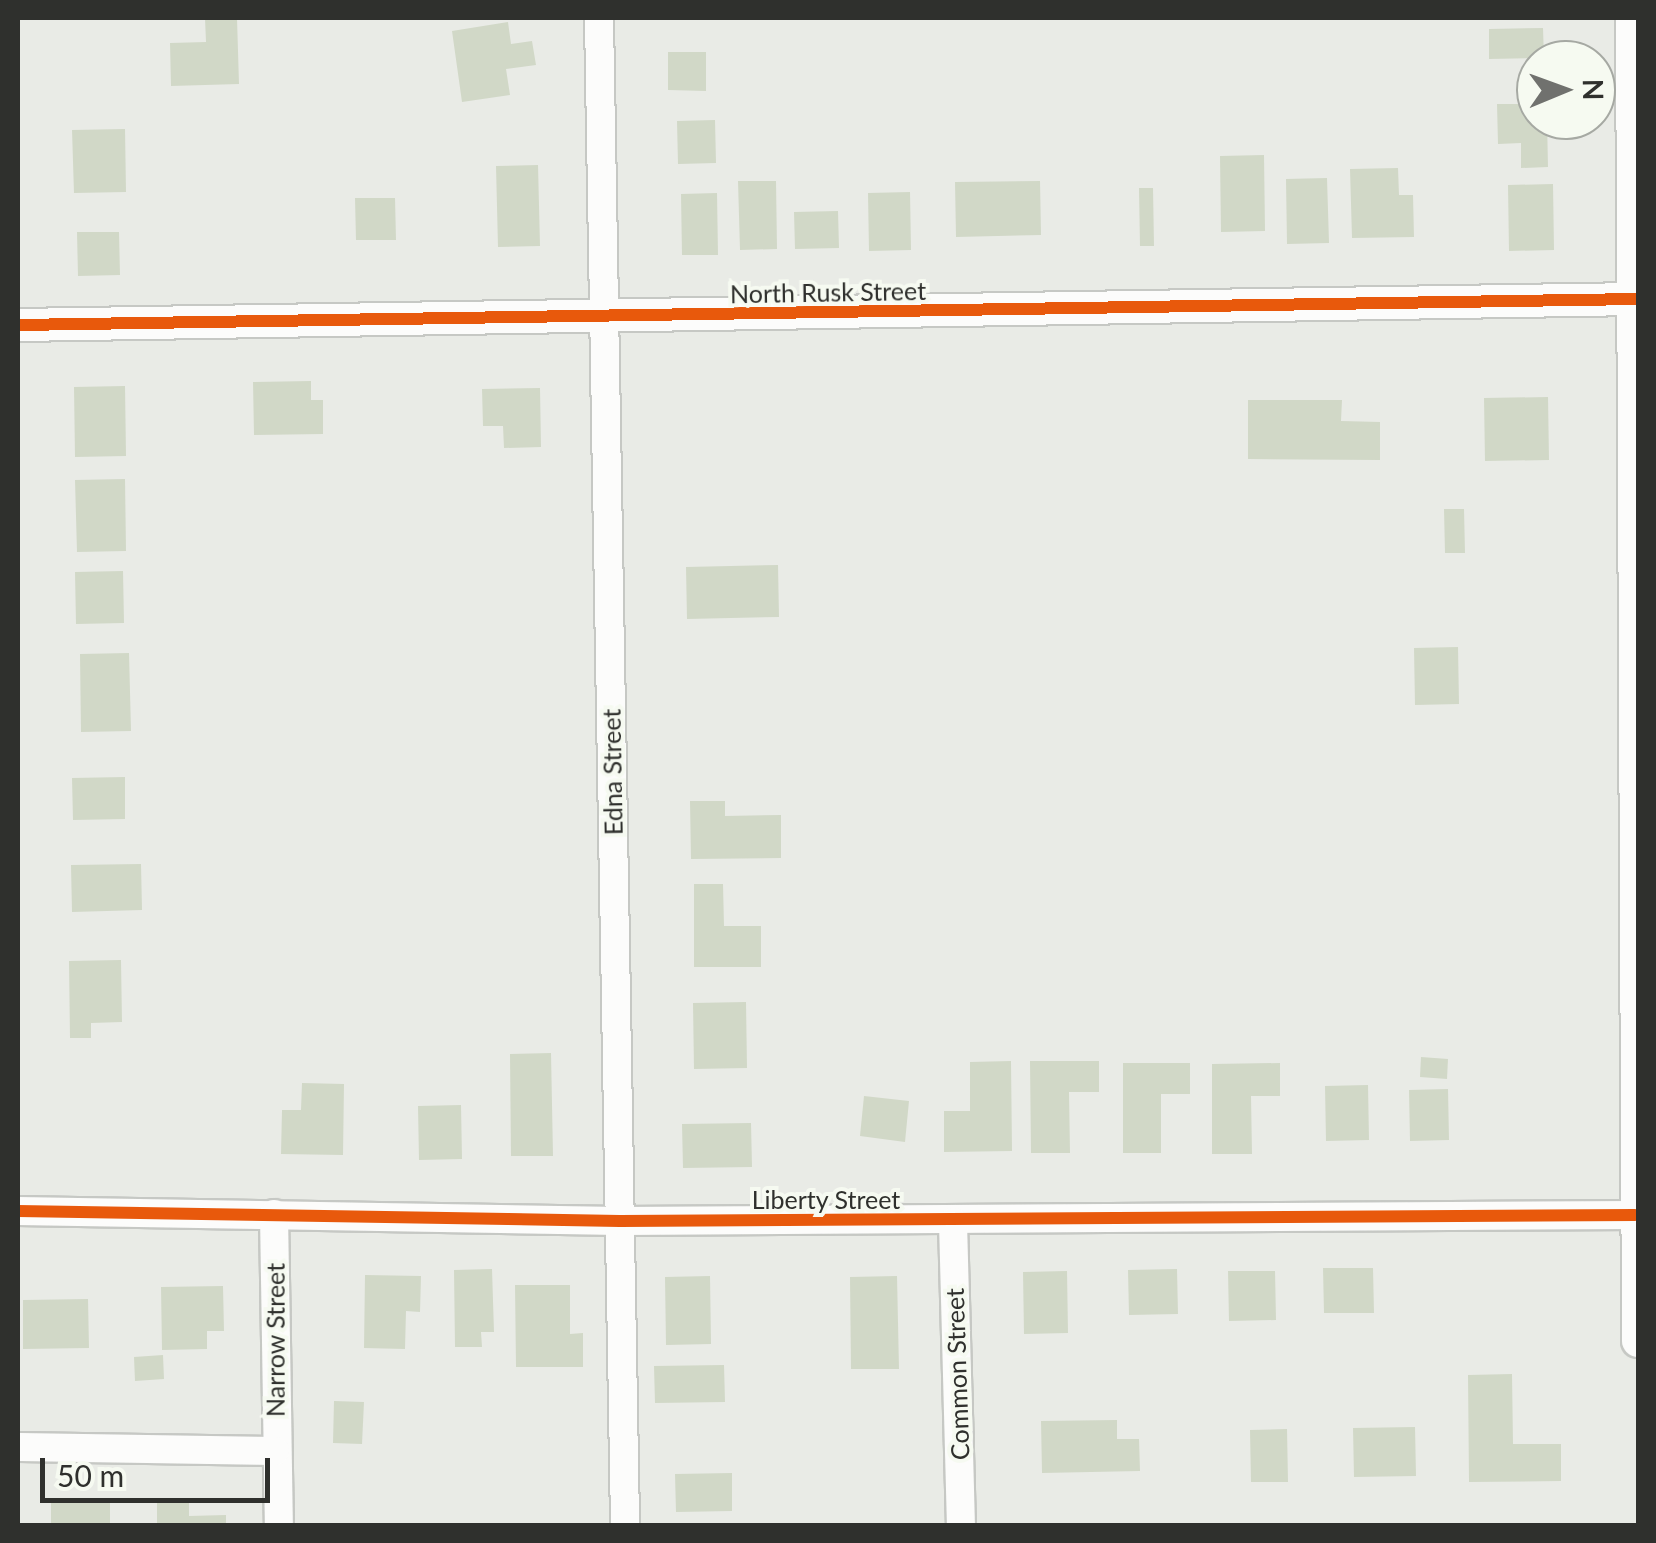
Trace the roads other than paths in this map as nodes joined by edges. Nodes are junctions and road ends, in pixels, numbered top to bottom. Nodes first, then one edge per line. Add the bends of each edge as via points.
1 (599, 18) edge
2 (1632, 18) edge
3 (1636, 299) edge
4 (604, 319) junction
5 (18, 325) edge
6 (18, 1211) edge
7 (274, 1214) junction
8 (1634, 1216) junction
9 (620, 1222) junction
10 (953, 1222) junction
11 (1638, 1342) edge
12 (18, 1447) edge
13 (275, 1451) junction
14 (279, 1526) edge
15 (624, 1526) edge
16 (962, 1526) edge

1 - 4 street, Edna Street
2 - 3 street
3 - 4 street, North Rusk Street
3 - 8 street
4 - 5 street, North Rusk Street
4 - 9 street, Edna Street
6 - 7 street, Liberty Street
7 - 9 street, Liberty Street
7 - 13 street, Narrow Street
8 - 10 street, Liberty Street
8 - 11 street
9 - 10 street, Liberty Street
9 - 15 street, Edna Street
10 - 16 street, Common Street
12 - 13 street
13 - 14 street, Narrow Street

